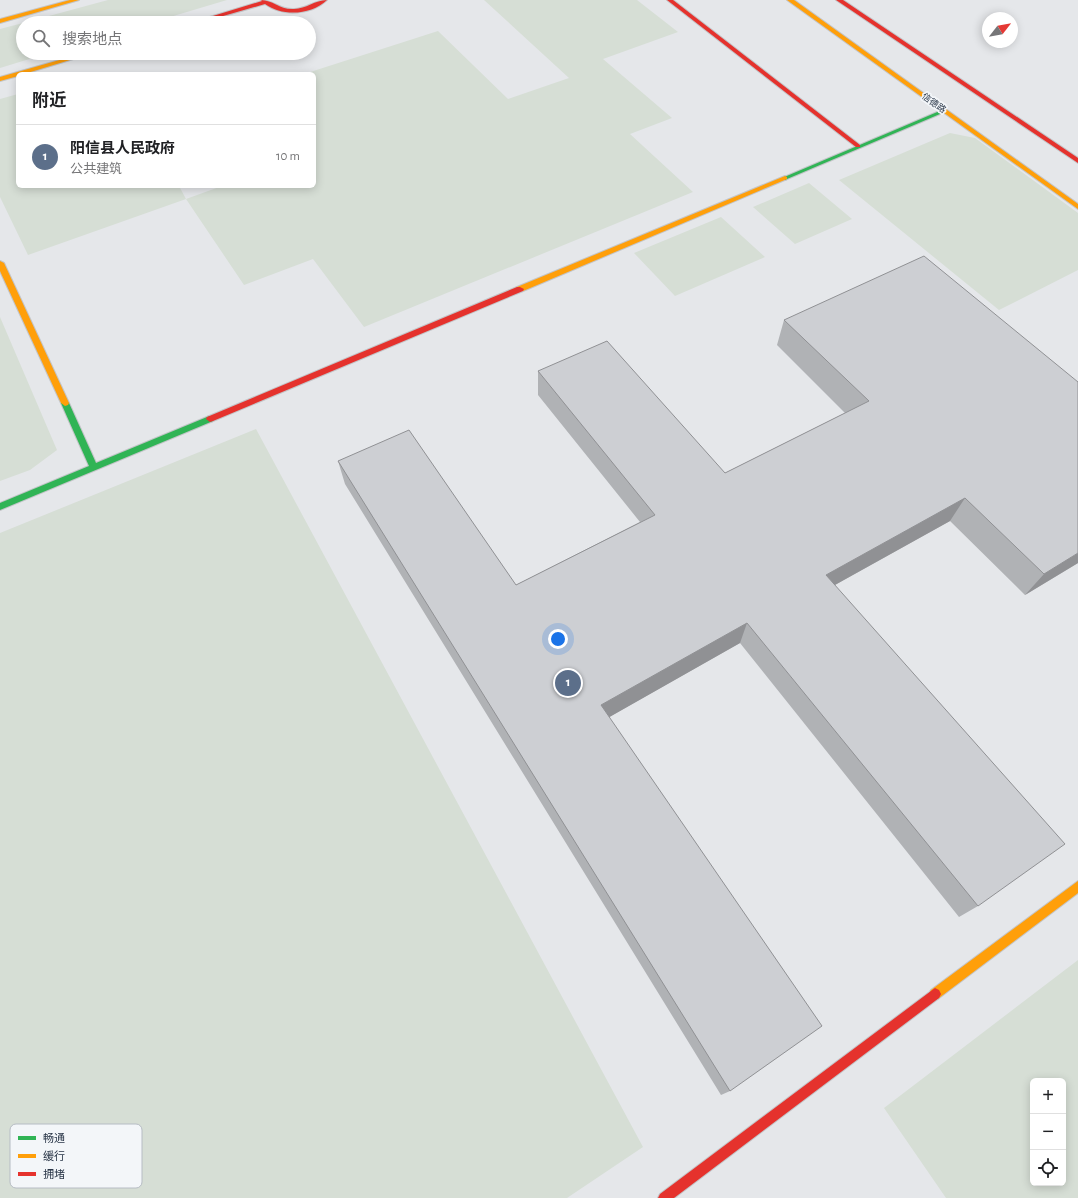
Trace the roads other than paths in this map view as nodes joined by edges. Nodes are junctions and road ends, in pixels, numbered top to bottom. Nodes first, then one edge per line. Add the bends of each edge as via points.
1 (76, 0) edge
2 (324, 0) edge
3 (670, 0) edge
4 (790, 0) edge
5 (839, 0) edge
6 (265, 1) edge
7 (18, 16) edge
8 (216, 16) edge
9 (16, 17) edge
10 (0, 21) edge
11 (66, 60) edge
12 (24, 72) edge
13 (16, 74) edge
14 (0, 79) edge
15 (944, 110) junction
16 (858, 146) junction
17 (1078, 161) edge
18 (1078, 207) edge
19 (0, 263) edge
20 (94, 467) junction
21 (0, 506) edge
22 (1078, 886) edge
23 (664, 1198) edge

1 - 7 street
2 - 6 street via 314,7 291,10 271,6
3 - 16 street
4 - 15 street, 信德路
5 - 17 street
6 - 8 street
9 - 10 street
11 - 12 street
13 - 14 street
15 - 16 street
15 - 18 street, 信德路
16 - 20 street
19 - 20 street
20 - 21 street
22 - 23 street

